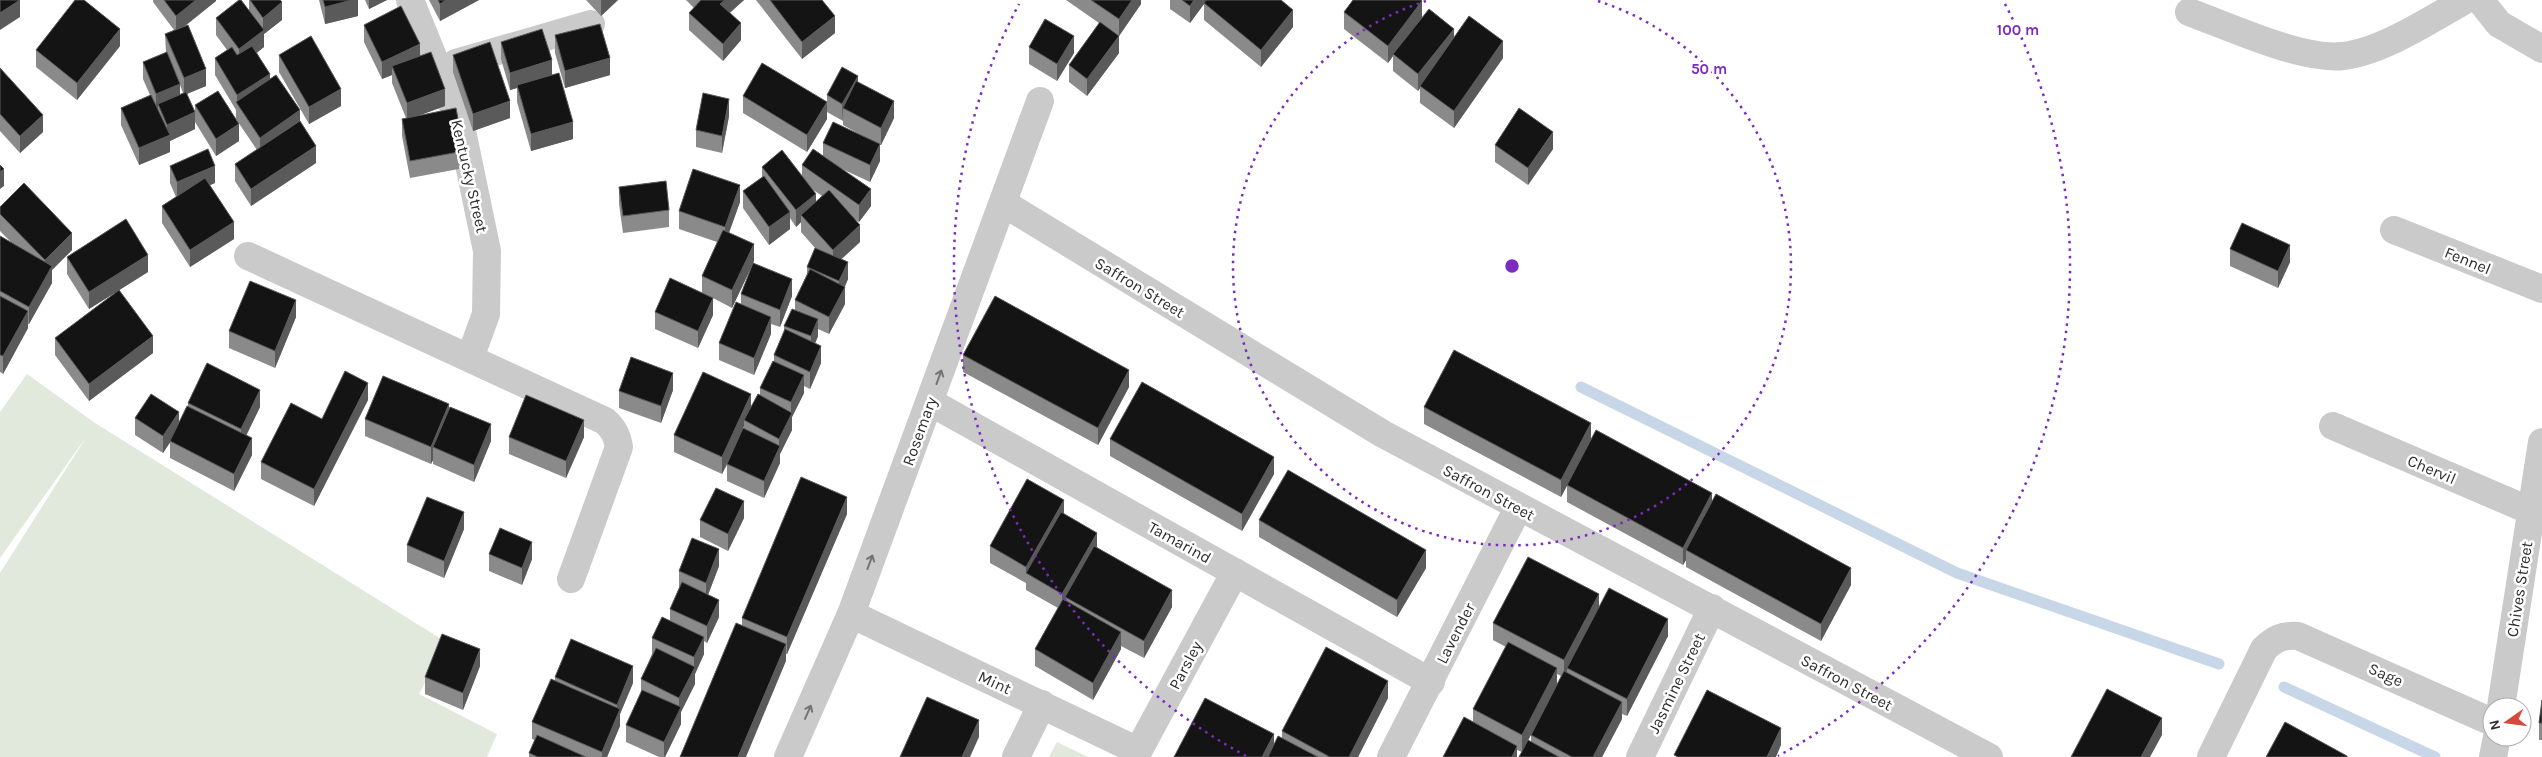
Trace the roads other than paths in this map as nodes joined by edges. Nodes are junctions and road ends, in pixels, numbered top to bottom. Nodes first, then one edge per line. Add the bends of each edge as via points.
1 (410, 0) edge
2 (2464, 0) edge
3 (2480, 0) edge
4 (2190, 12) dead end
5 (591, 24) edge
6 (2542, 49) edge
7 (438, 69) junction
8 (1040, 101) dead end
9 (1003, 203) junction
10 (2394, 230) dead end
11 (248, 256) dead end
12 (2542, 289) edge
13 (470, 358) junction
14 (930, 402) junction
15 (2333, 426) dead end
16 (2542, 442) edge
17 (1518, 508) junction
18 (2531, 511) junction
19 (1235, 572) junction
20 (571, 579) dead end
21 (1712, 608) junction
22 (851, 614) junction
23 (1431, 682) junction
24 (2503, 697) edge
25 (1042, 704) junction
26 (2482, 718) edge
27 (1137, 754) edge
28 (788, 757) edge
29 (1016, 757) edge
30 (1391, 757) edge
31 (1640, 757) edge
32 (1990, 757) edge
33 (2211, 757) edge

1 - 7 street, Kentucky Street
2 - 4 street via 2409,32 2344,56 2305,54
3 - 6 street via 2499,24
5 - 7 street
7 - 13 street, Kentucky Street via 461,126 488,251 486,314
8 - 9 street, Rosemary
14 -> 9 street, Rosemary
9 - 17 street, Saffron Street via 1384,434
10 - 12 street, Fennel
11 - 13 street
13 - 20 street via 605,421 618,436 616,459
14 - 19 street, Tamarind
22 -> 14 street, Rosemary
15 - 18 street, Chervil
16 - 18 street, Chives Street
17 - 21 street, Saffron Street
17 - 23 street, Lavender
18 - 24 street, Chives Street
19 - 23 street, Tamarind
19 - 27 street, Parsley
21 - 31 street, Jasmine Street
21 - 32 street, Saffron Street via 1813,665
22 - 25 street, Mint
28 -> 22 street, Rosemary
23 - 30 street, Lavender
25 - 27 street, Mint
25 - 29 street
26 - 33 street, Sage via 2298,636 2278,637 2264,649

